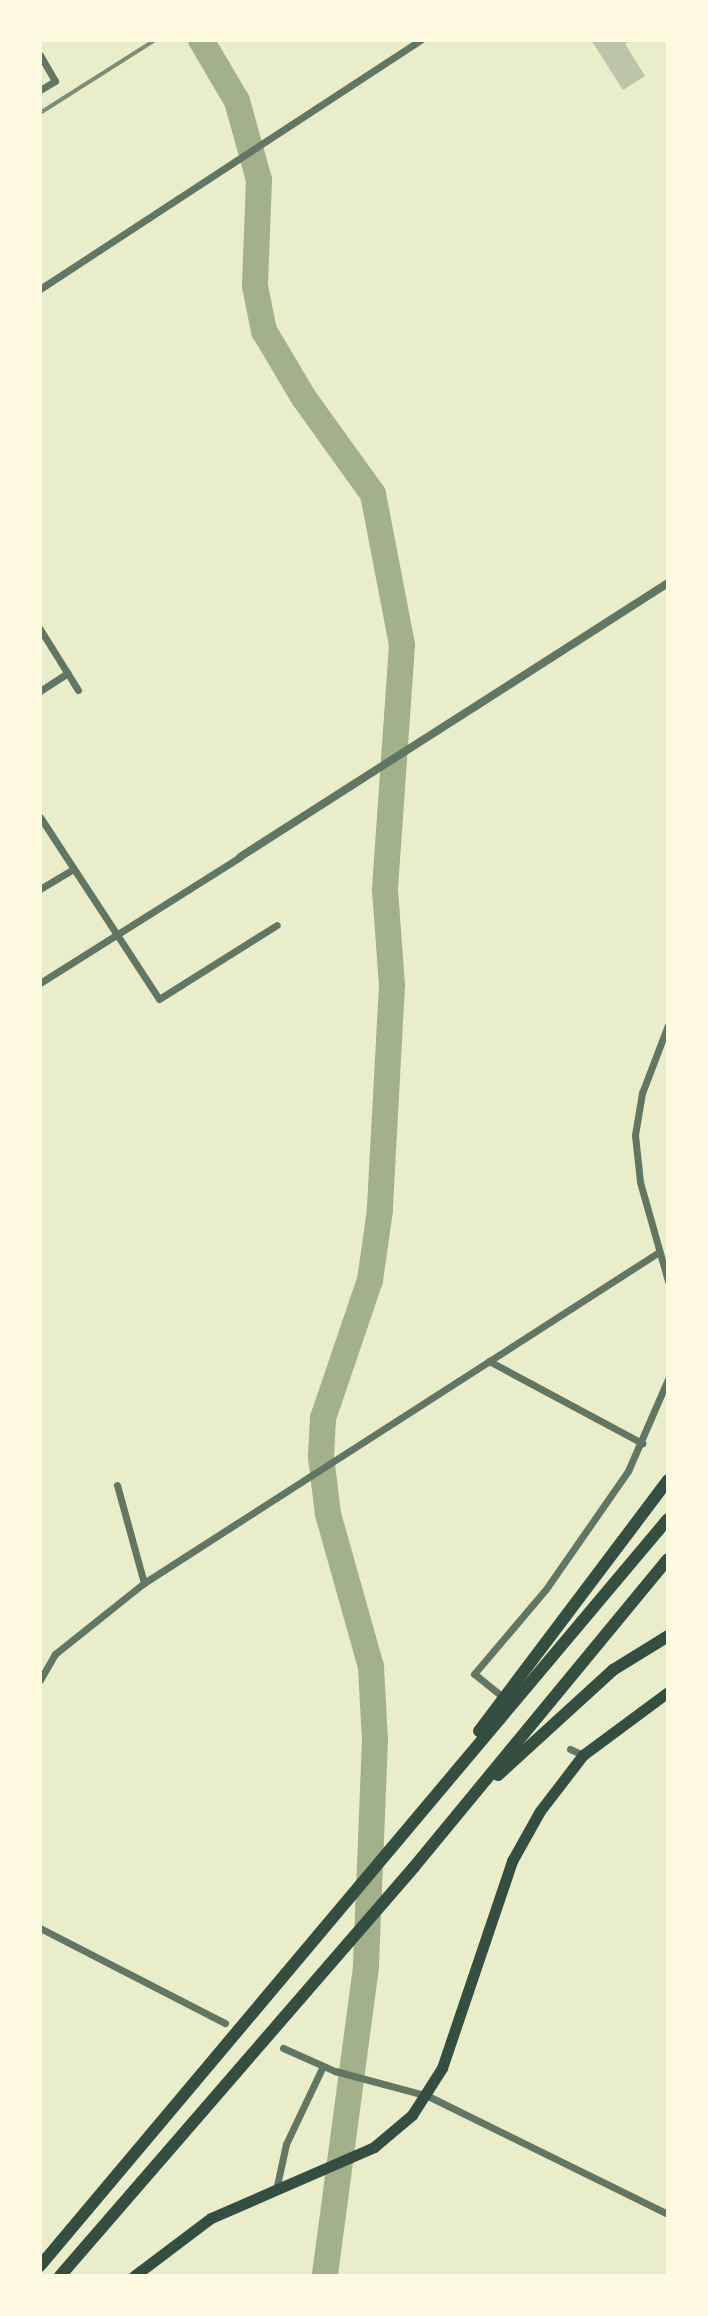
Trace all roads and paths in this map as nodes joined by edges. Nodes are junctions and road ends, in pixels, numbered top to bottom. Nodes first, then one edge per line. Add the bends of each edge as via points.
1 (421, 40) edge
2 (40, 55) edge
3 (40, 90) edge
4 (40, 289) edge
5 (668, 583) edge
6 (40, 629) edge
7 (68, 673) junction
8 (78, 690) dead end
9 (40, 691) edge
10 (40, 817) edge
11 (240, 857) joint
12 (73, 869) junction
13 (40, 889) edge
14 (277, 925) dead end
15 (119, 934) junction
16 (40, 983) edge
17 (668, 1025) edge
18 (659, 1252) junction
19 (668, 1281) edge
20 (489, 1361) junction
21 (668, 1379) edge
22 (642, 1443) junction
23 (668, 1480) edge
24 (117, 1485) dead end
25 (668, 1519) edge
26 (668, 1559) edge
27 (144, 1583) junction
28 (668, 1636) edge
29 (40, 1665) edge
30 (42, 1676) edge
31 (668, 1692) edge
32 (504, 1698) dead end
33 (570, 1749) dead end
34 (583, 1755) junction
35 (434, 1797) junction
36 (466, 1804) junction
37 (40, 1928) edge
38 (225, 2023) dead end
39 (283, 2048) dead end
40 (323, 2066) junction
41 (428, 2096) junction
42 (276, 2190) junction
43 (668, 2214) edge
44 (40, 2266) edge
45 (60, 2276) edge
46 (134, 2276) edge

1 - 4 street
2 - 3 street via 55,81
5 - 11 street
6 - 7 street
7 - 8 street
7 - 9 street
10 - 12 street
11 - 15 street
12 - 13 street
12 - 15 street
14 - 15 street via 159,999
15 - 16 street
17 - 18 street via 645,1082 635,1135 640,1182
18 - 19 street
18 - 20 street
20 - 22 street
20 - 27 street
21 - 22 street
22 - 32 street via 546,1589 474,1674
23 - 35 highway
24 - 27 street
25 - 35 highway
26 - 36 highway
27 - 30 street via 55,1654
28 - 36 highway via 613,1670
29 - 30 street
31 - 34 main road
33 - 34 street
34 - 41 main road via 540,1811 512,1861
35 - 44 highway
36 - 45 highway
37 - 38 street
39 - 40 street
40 - 41 street
40 - 42 street via 286,2144
41 - 42 main road via 374,2147
41 - 43 street
42 - 46 main road via 211,2218

